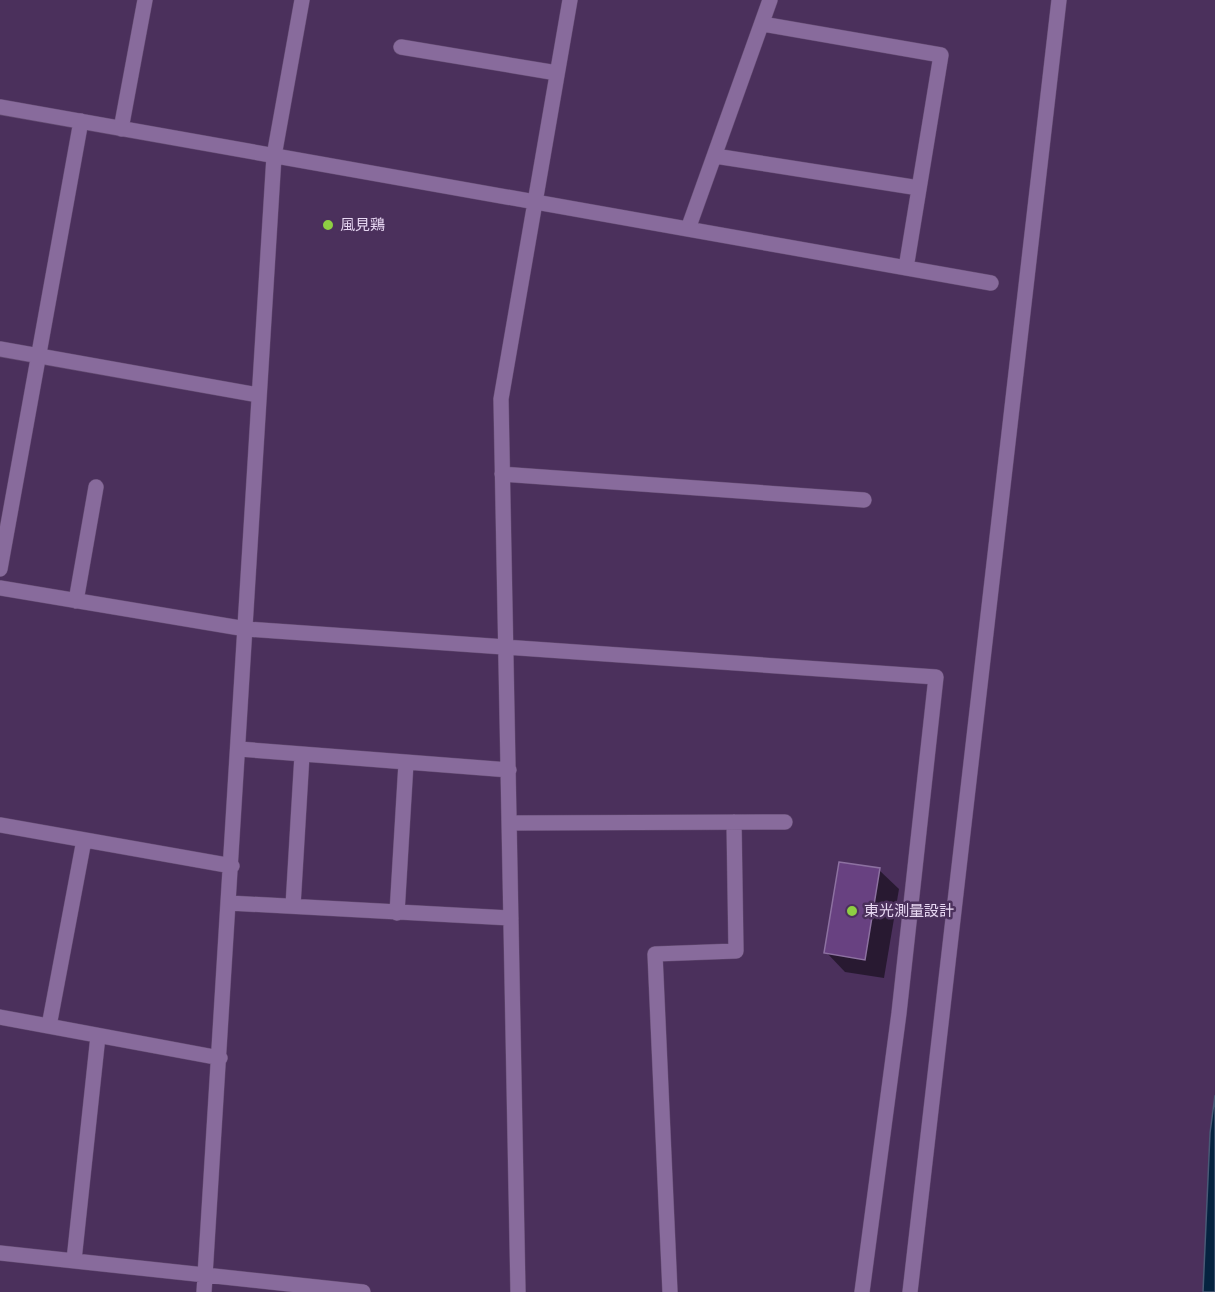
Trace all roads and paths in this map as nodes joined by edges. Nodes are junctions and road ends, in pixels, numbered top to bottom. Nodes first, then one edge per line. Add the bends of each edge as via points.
1 (145, 0) edge
2 (302, 0) edge
3 (570, 0) edge
4 (770, 0) edge
5 (1059, 0) edge
6 (762, 24) junction
7 (401, 47) dead end
8 (557, 73) junction
9 (0, 107) edge
10 (81, 122) junction
11 (121, 129) junction
12 (274, 156) junction
13 (715, 156) junction
14 (919, 188) junction
15 (535, 202) junction
16 (688, 229) junction
17 (906, 268) junction
18 (991, 283) dead end
19 (0, 349) edge
20 (39, 355) junction
21 (258, 395) junction
22 (502, 474) junction
23 (96, 487) dead end
24 (864, 500) dead end
25 (0, 568) edge
26 (0, 588) edge
27 (76, 601) junction
28 (246, 629) junction
29 (507, 648) junction
30 (238, 749) junction
31 (302, 755) junction
32 (406, 763) junction
33 (509, 770) junction
34 (734, 822) junction
35 (785, 822) dead end
36 (509, 824) junction
37 (0, 825) edge
38 (84, 840) junction
39 (232, 866) junction
40 (229, 903) junction
41 (293, 906) junction
42 (397, 913) junction
43 (511, 918) junction
44 (0, 1017) edge
45 (49, 1026) junction
46 (98, 1036) junction
47 (220, 1058) junction
48 (0, 1253) edge
49 (74, 1260) junction
50 (205, 1276) junction
51 (204, 1292) edge
52 (363, 1292) edge
53 (518, 1292) edge
54 (670, 1292) edge
55 (862, 1292) edge
56 (910, 1292) edge

1 - 11 street
2 - 12 street
3 - 8 street
4 - 6 street
5 - 56 street
6 - 13 street
6 - 14 street via 941,55
7 - 8 street
8 - 15 street
9 - 10 street
10 - 11 street
10 - 20 street
11 - 12 street
12 - 15 street
12 - 21 street
13 - 14 street
13 - 16 street
14 - 17 street
15 - 16 street
15 - 22 street via 501,399
16 - 17 street
17 - 18 street
19 - 20 street
20 - 21 street
20 - 25 street
21 - 28 street
22 - 24 street
22 - 29 street
23 - 27 street
26 - 27 street
27 - 28 street
28 - 29 street
28 - 30 street
29 - 33 street
29 - 55 street via 936,677 899,1013
30 - 31 street
30 - 39 street
31 - 32 street
31 - 41 street
32 - 33 street
32 - 42 street
33 - 36 street
34 - 35 street
34 - 36 street
34 - 54 street via 736,951 655,954
36 - 43 street
37 - 38 street
38 - 39 street
38 - 45 street
39 - 40 street
40 - 41 street
40 - 47 street
41 - 42 street
42 - 43 street
43 - 53 street
44 - 45 street
45 - 46 street
46 - 47 street
46 - 49 street
47 - 50 street
48 - 49 street
49 - 50 street
50 - 51 street
50 - 52 street

